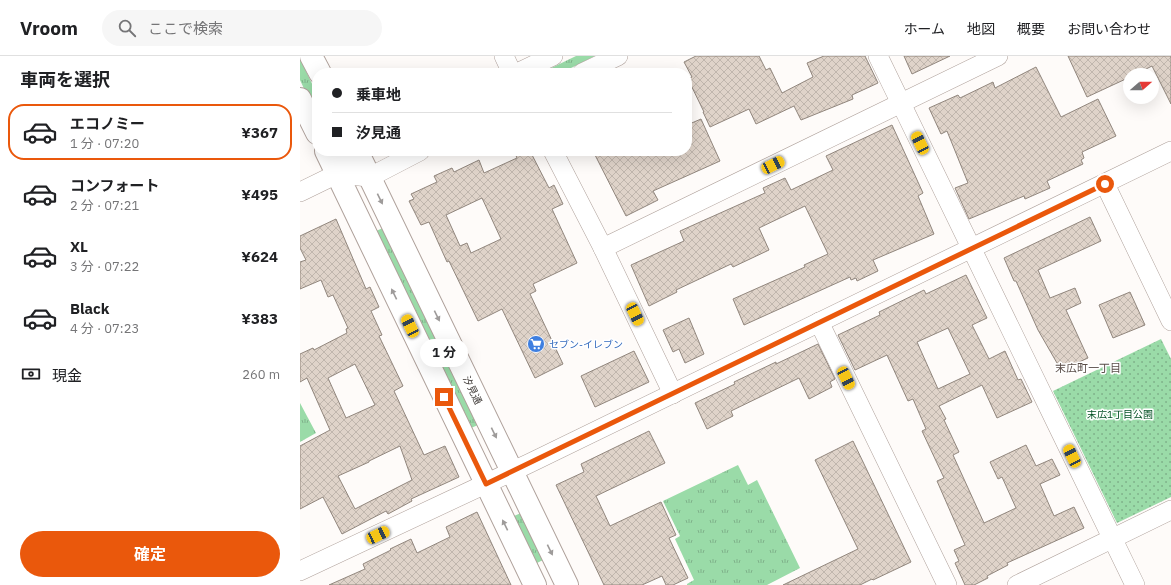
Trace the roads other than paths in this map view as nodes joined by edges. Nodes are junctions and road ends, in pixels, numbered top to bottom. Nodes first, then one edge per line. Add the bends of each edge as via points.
1 (311, 56) edge
2 (504, 56) edge
3 (553, 56) edge
4 (618, 56) edge
5 (878, 56) edge
6 (998, 56) edge
7 (317, 68) edge
8 (510, 68) edge
9 (528, 68) edge
10 (593, 68) edge
11 (300, 99) edge
12 (901, 103) junction
13 (312, 123) edge
14 (1171, 151) edge
15 (328, 156) edge
16 (353, 156) edge
17 (360, 156) edge
18 (410, 156) edge
19 (556, 156) edge
20 (337, 174) junction
21 (370, 176) junction
22 (1105, 184) junction
23 (300, 192) edge
24 (603, 248) junction
25 (972, 249) junction
26 (1171, 321) edge
27 (819, 322) junction
28 (673, 394) junction
29 (512, 472) junction
30 (486, 484) junction
31 (1171, 510) edge
32 (1113, 539) junction
33 (300, 572) edge
34 (535, 585) edge
35 (567, 585) edge
36 (947, 585) edge
37 (1018, 585) edge
38 (1135, 585) edge

1 - 7 street
2 - 8 street
3 - 9 street
4 - 10 street
5 - 12 street
6 - 12 street
11 - 13 street
12 - 24 street
12 - 25 street
14 - 22 street
15 - 20 street
16 - 20 street
17 - 21 street, 汐見通
18 - 21 street
19 - 24 street
20 - 21 street
20 - 23 street
30 -> 20 street
21 -> 29 street, 汐見通
22 - 25 street
22 - 26 street
24 - 28 street
25 - 27 street
25 - 32 street
27 - 28 street
27 - 36 street
28 - 29 street
29 - 30 street
29 -> 35 street, 汐見通
30 - 33 street
34 -> 30 street
31 - 32 street
32 - 37 street
32 - 38 street

